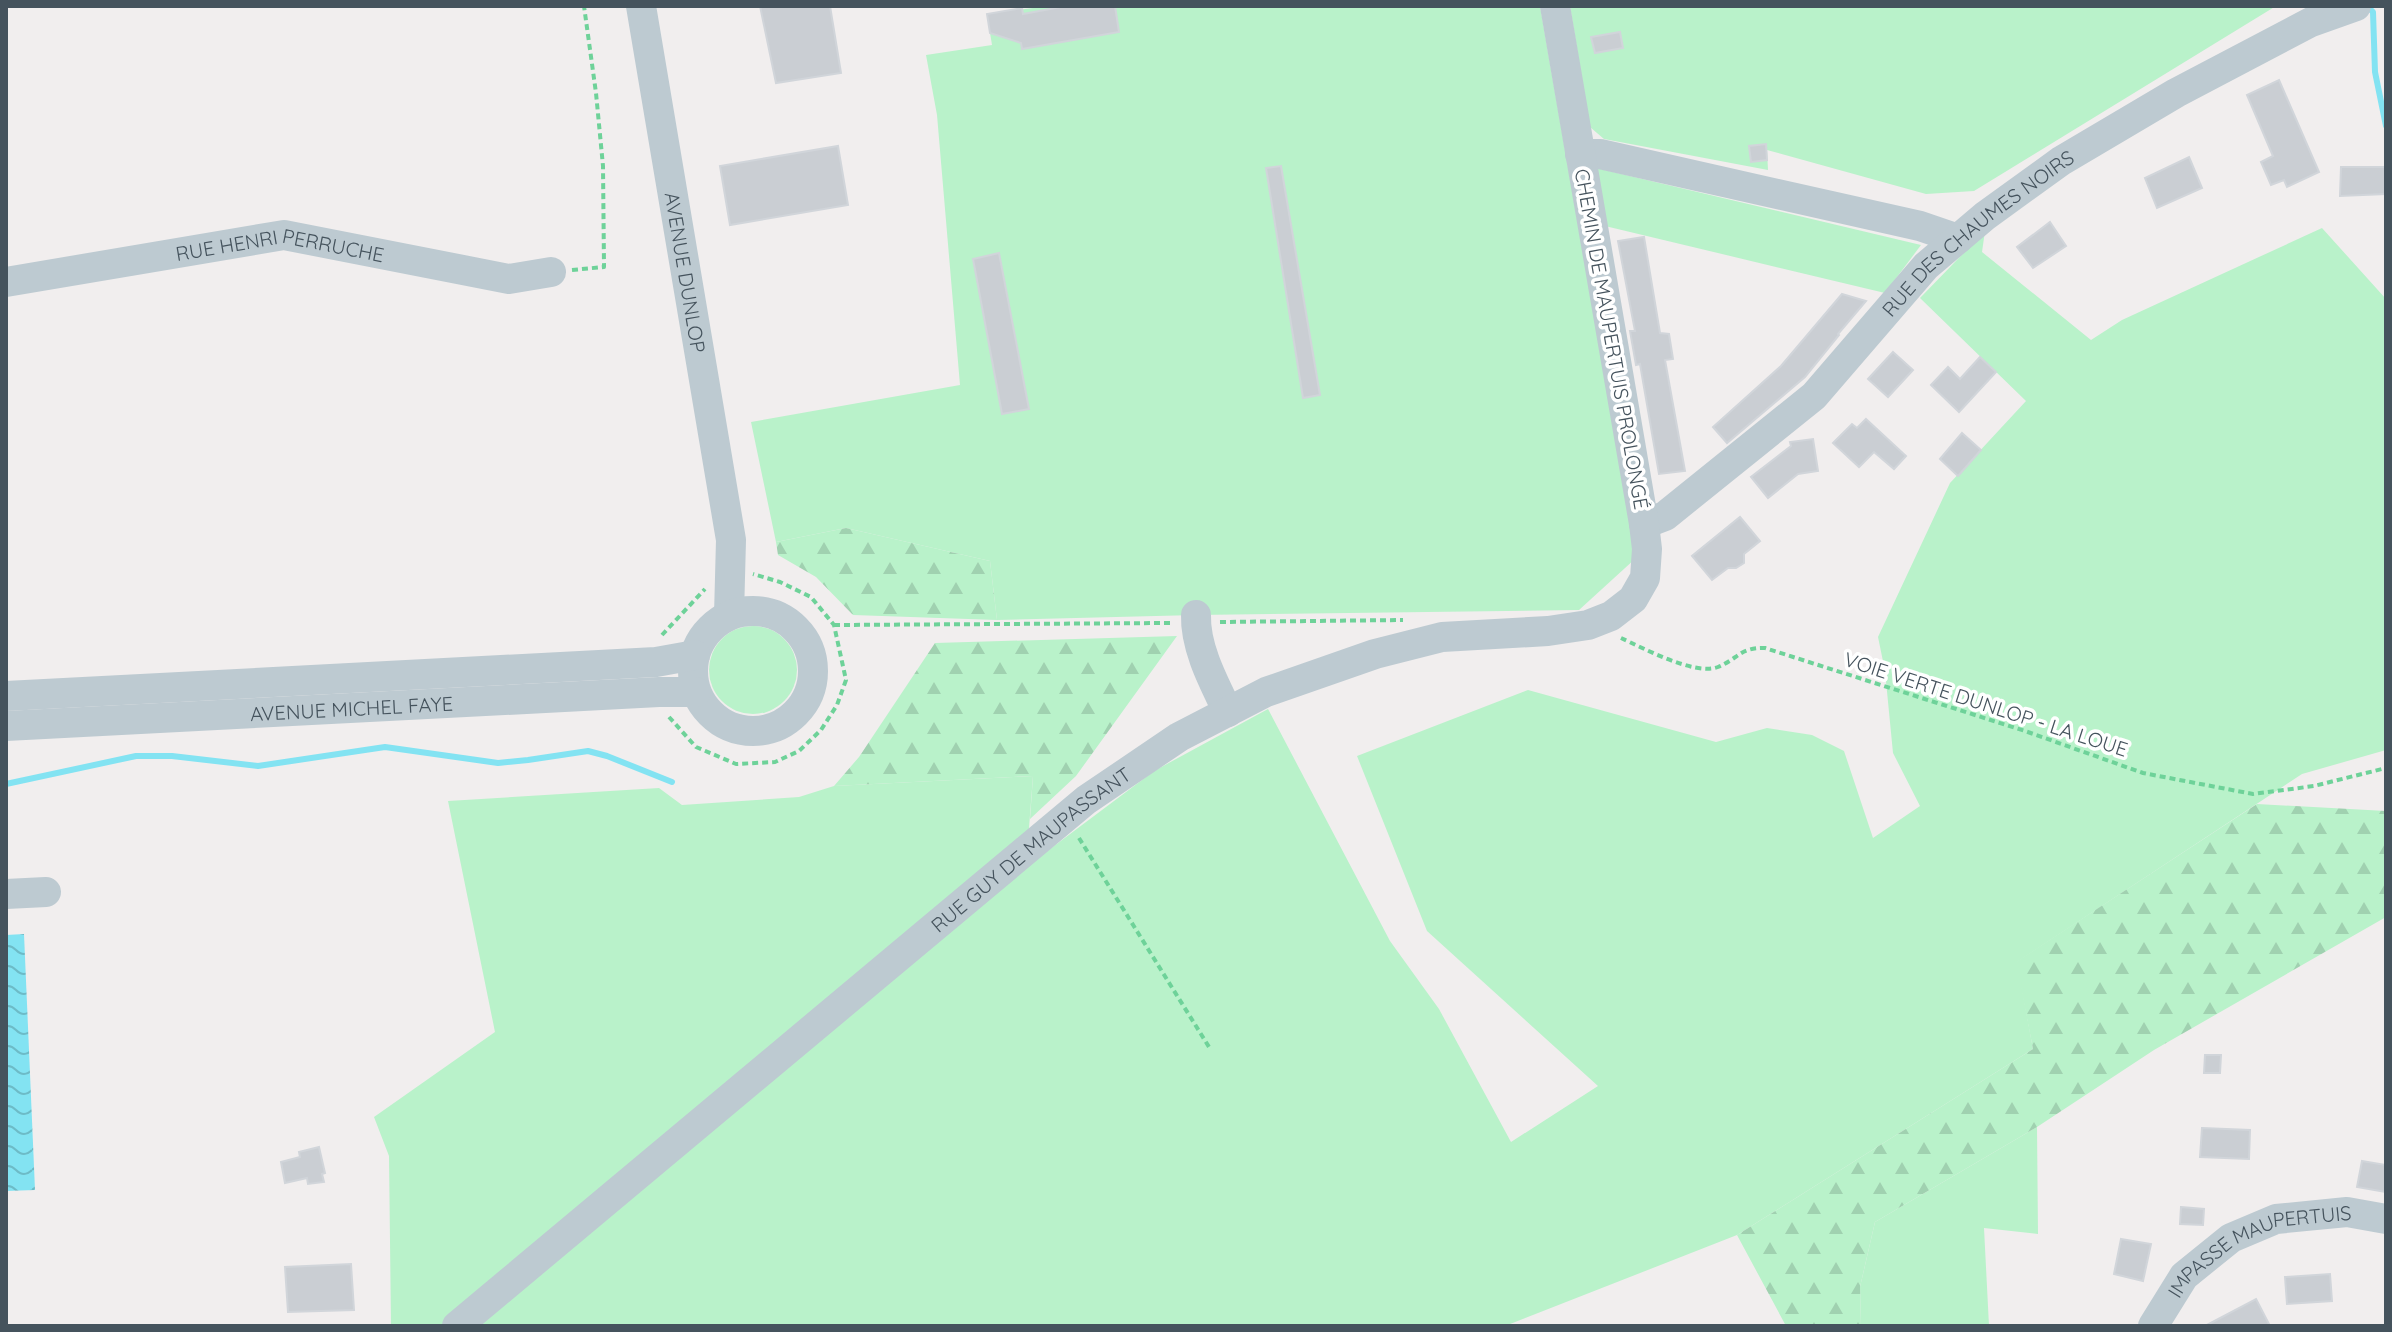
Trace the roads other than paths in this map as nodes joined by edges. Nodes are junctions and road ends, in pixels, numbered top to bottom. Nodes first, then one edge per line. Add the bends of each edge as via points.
1 (641, 6) edge
2 (1555, 6) edge
3 (2356, 6) edge
4 (1580, 154) junction
5 (1958, 239) junction
6 (551, 272) road end
7 (6, 282) edge
8 (1644, 524) junction
9 (731, 540) junction
10 (764, 612) junction
11 (729, 615) junction
12 (1196, 615) dead end
13 (695, 655) junction
14 (696, 692) junction
15 (6, 696) edge
16 (1228, 712) junction
17 (6, 726) edge
18 (46, 892) dead end
19 (6, 894) edge
20 (2386, 1219) edge
21 (457, 1326) edge
22 (2153, 1326) edge

1 - 9 street, AVENUE DUNLOP
2 - 4 street, CHEMIN DE MAUPERTUIS PROLONGÉ
3 - 5 street, RUE DES CHAUMES NOIRS via 2311,22 2176,93 2061,161
4 - 5 street via 1600,154 1890,219
4 - 8 street, CHEMIN DE MAUPERTUIS PROLONGÉ
5 - 8 street, RUE DES CHAUMES NOIRS via 1926,266 1804,406 1665,516
6 - 7 street, RUE HENRI PERRUCHE via 509,279 284,235
8 - 16 street, RUE GUY DE MAUPASSANT via 1645,578 1633,599 1611,616 1548,631 1442,637 1266,692
9 - 10 street, AVENUE DUNLOP
9 - 11 street, AVENUE DUNLOP
10 - 11 street
10 - 14 street via 784,619 810,651 814,672 799,710 783,724 742,731 723,724
11 - 13 street via 702,638
12 - 16 street via 1211,678
13 - 14 street
13 - 15 street, AVENUE MICHEL FAYE via 640,663
14 - 17 street, AVENUE MICHEL FAYE
16 - 21 street, RUE GUY DE MAUPASSANT via 1179,737 1086,800
18 - 19 street
20 - 22 street, IMPASSE MAUPERTUIS via 2347,1212 2290,1218 2231,1238 2184,1276

